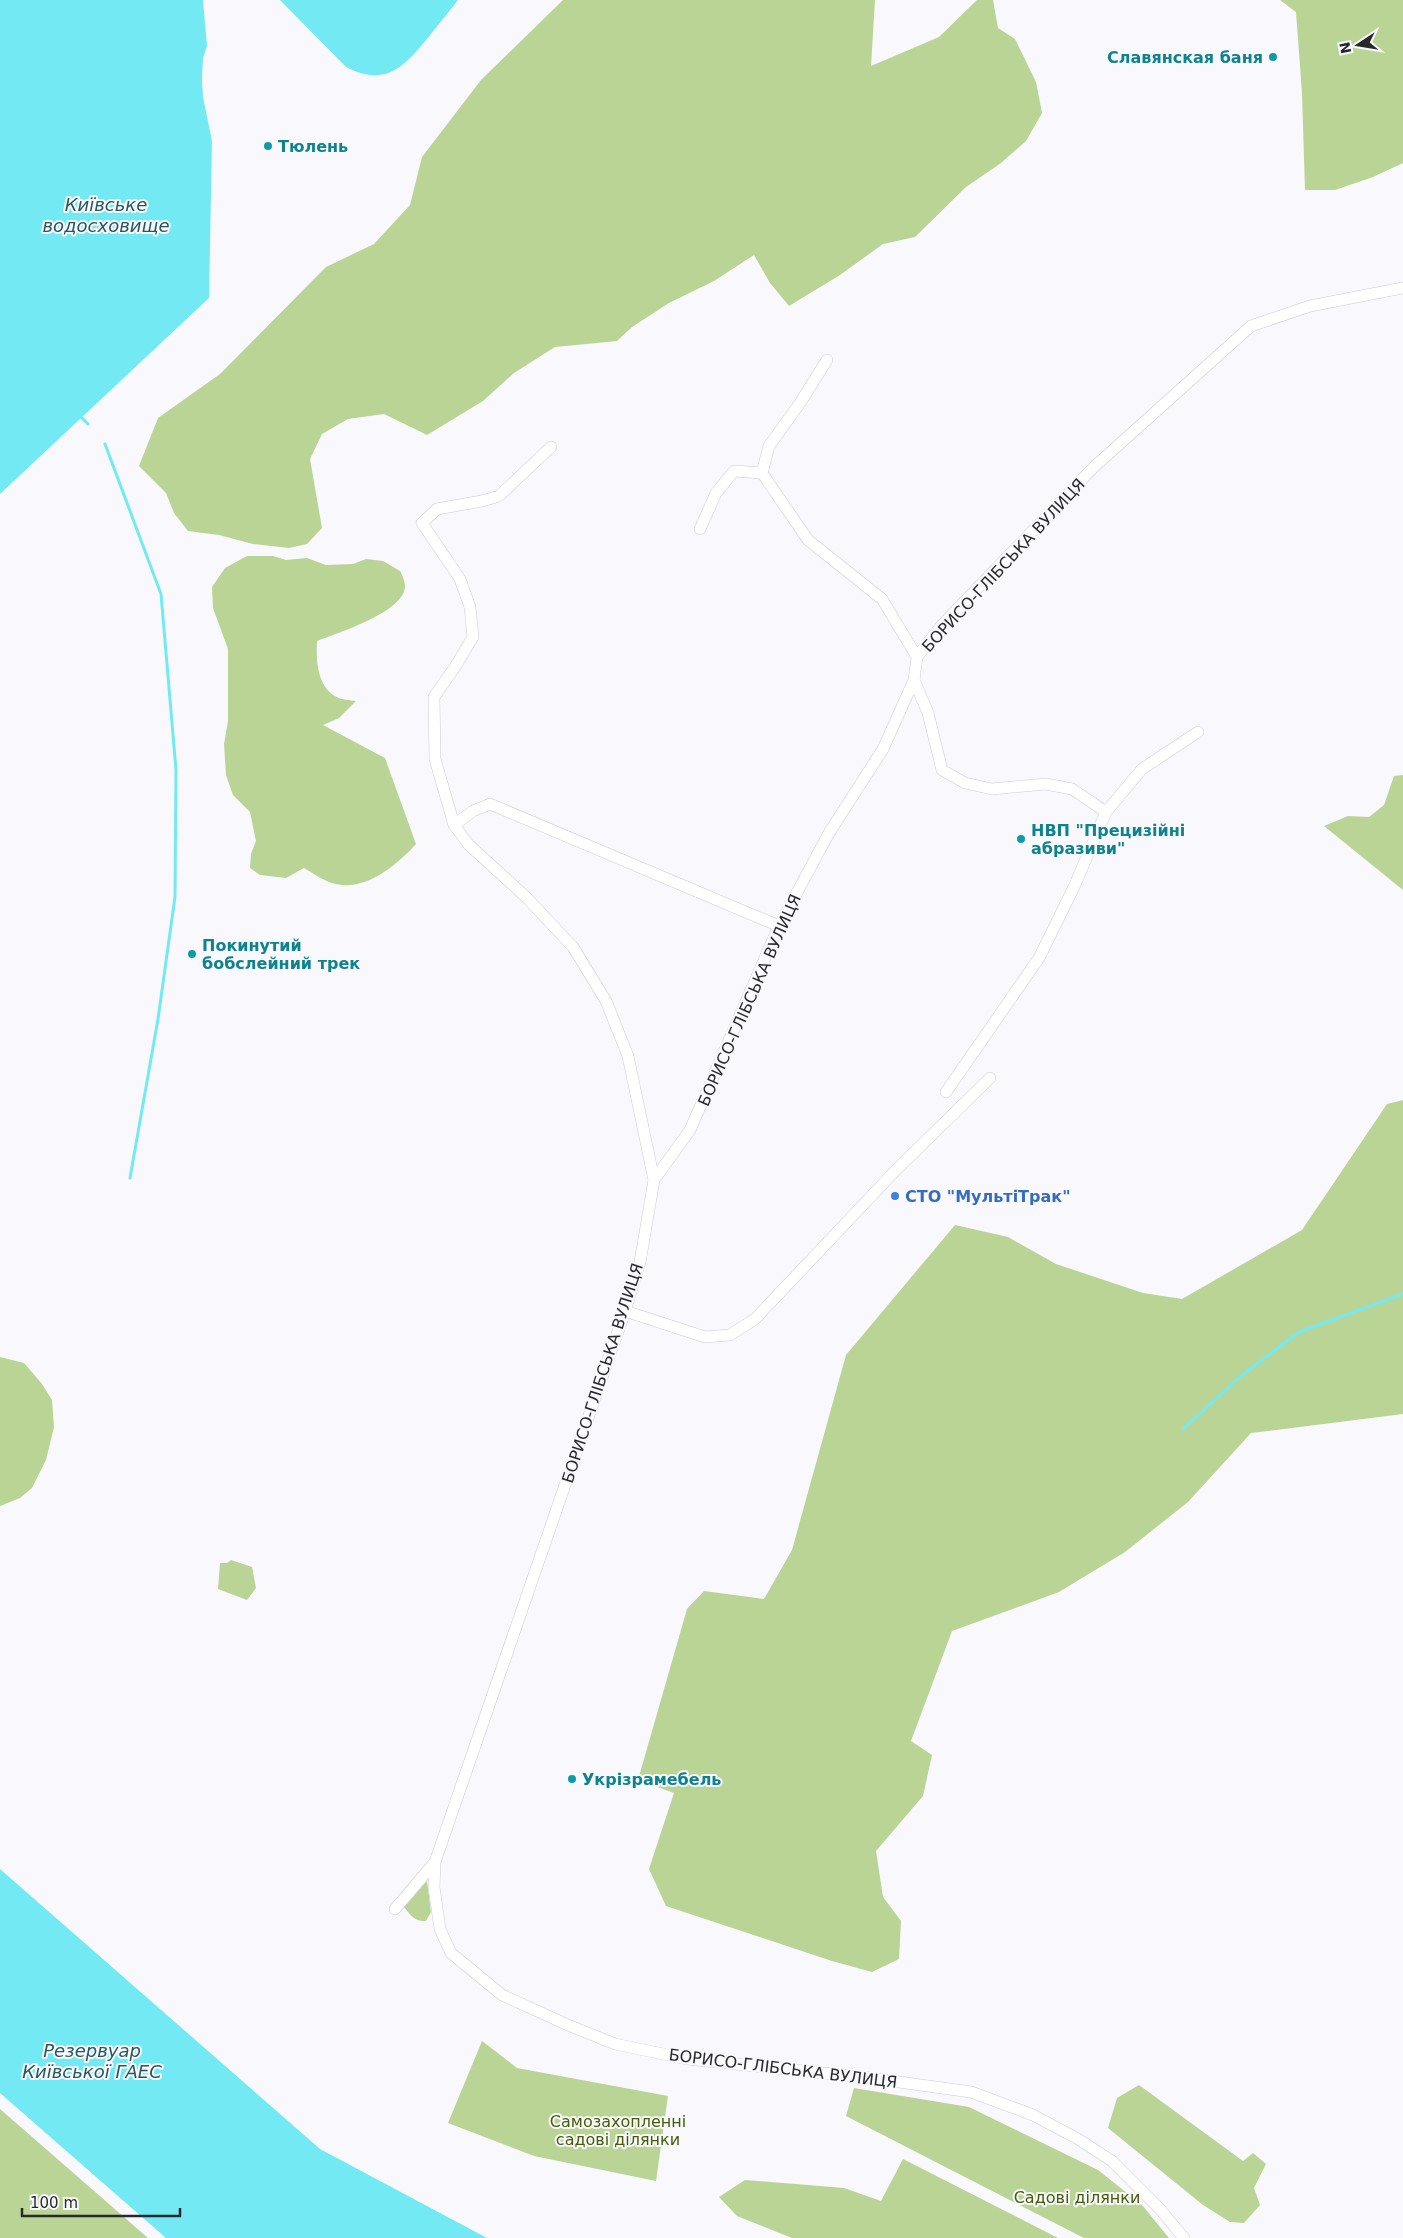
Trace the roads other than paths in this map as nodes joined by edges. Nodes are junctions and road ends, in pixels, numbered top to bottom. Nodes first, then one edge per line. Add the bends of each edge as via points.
1 (1403, 288) edge
2 (827, 360) dead end
3 (551, 447) dead end
4 (762, 473) junction
5 (700, 529) dead end
6 (917, 657) junction
7 (914, 680) junction
8 (1198, 732) dead end
9 (1106, 812) junction
10 (454, 825) junction
11 (779, 926) junction
12 (990, 1078) dead end
13 (946, 1092) dead end
14 (654, 1180) junction
15 (625, 1311) junction
16 (435, 1862) junction
17 (396, 1909) dead end
18 (1184, 2238) edge

1 - 6 street, БОРИСО-ГЛІБСЬКА ВУЛИЦЯ via 1310,306 1251,326 1094,467 942,625
2 - 4 street via 769,446
3 - 10 street via 499,496 437,509 422,523 460,580 470,607 472,637 456,667 434,697 435,760
4 - 5 street via 734,471 716,493
4 - 6 street via 808,540 882,600
6 - 7 street, БОРИСО-ГЛІБСЬКА ВУЛИЦЯ
7 - 9 street via 928,713 942,770 965,782 992,789 1046,784 1072,790
7 - 11 street, БОРИСО-ГЛІБСЬКА ВУЛИЦЯ via 883,749 829,833
8 - 9 street via 1142,769
9 - 13 street via 1039,958
10 - 11 street via 473,811 490,804
10 - 14 street via 469,845 526,897 573,947 606,1001 628,1056
11 - 14 street, БОРИСО-ГЛІБСЬКА ВУЛИЦЯ via 690,1130
12 - 15 street via 896,1170 755,1319 730,1335 705,1337
14 - 15 street, БОРИСО-ГЛІБСЬКА ВУЛИЦЯ via 640,1262
15 - 16 street, БОРИСО-ГЛІБСЬКА ВУЛИЦЯ
16 - 17 street, БОРИСО-ГЛІБСЬКА ВУЛИЦЯ
16 - 18 street, БОРИСО-ГЛІБСЬКА ВУЛИЦЯ via 434,1887 440,1929 451,1953 502,1996 616,2044 687,2059 971,2092 1033,2115 1112,2161

